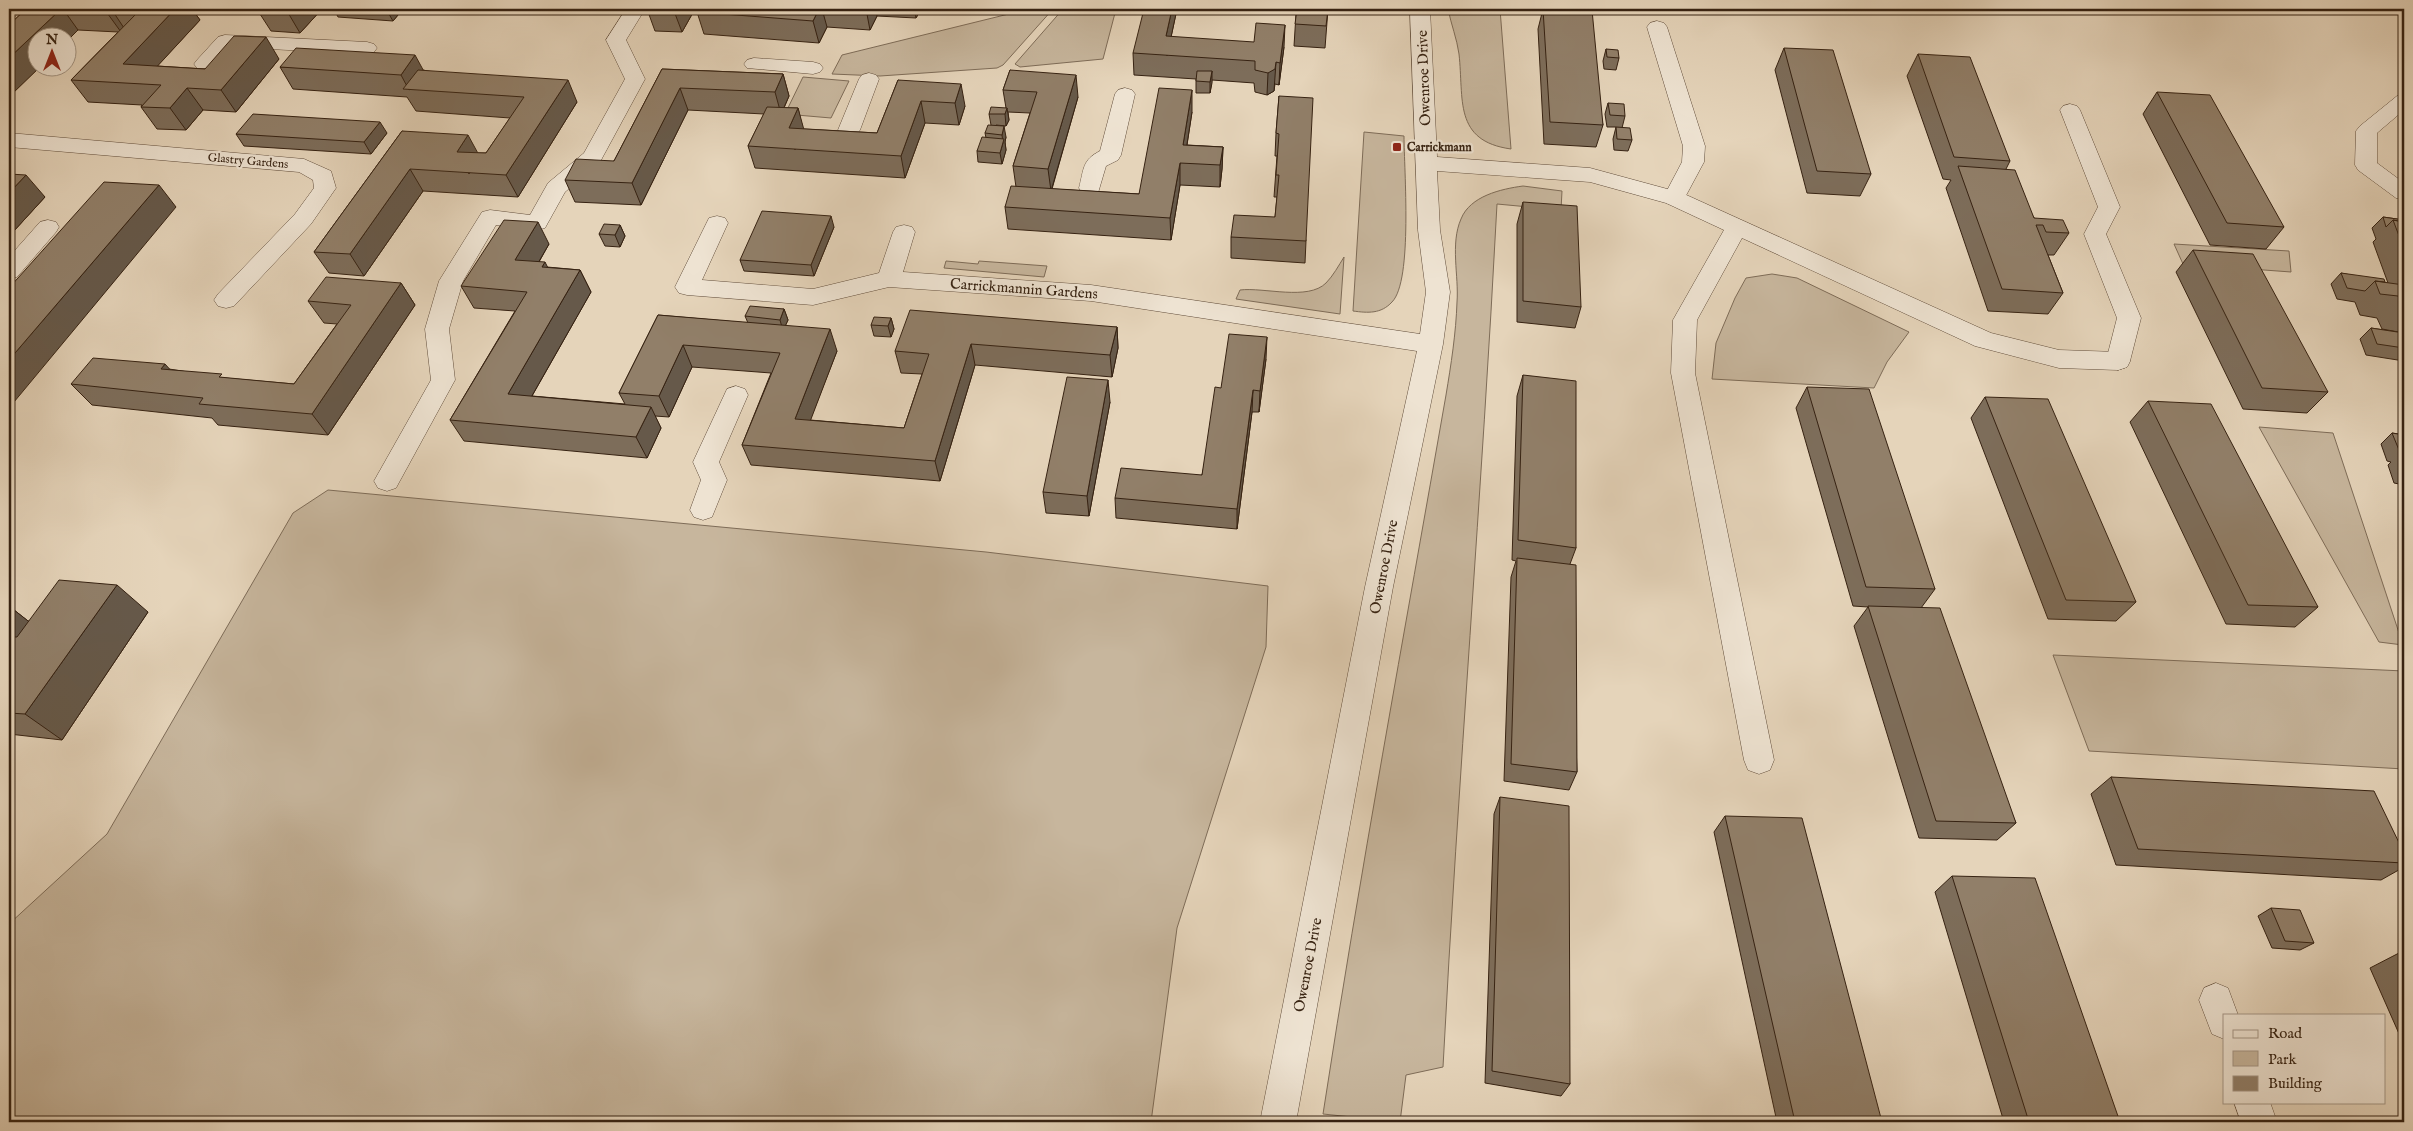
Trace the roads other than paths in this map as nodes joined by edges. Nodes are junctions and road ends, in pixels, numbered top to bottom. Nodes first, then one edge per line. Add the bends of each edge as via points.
1 (14, 9) edge
2 (635, 9) edge
3 (1420, 9) edge
4 (9, 12) edge
5 (1657, 27) dead end
6 (367, 48) dead end
7 (204, 64) dead end
8 (754, 64) dead end
9 (813, 68) dead end
10 (869, 80) dead end
11 (1125, 94) dead end
12 (2404, 100) edge
13 (2070, 110) dead end
14 (848, 130) edge
15 (9, 140) edge
16 (1428, 163) junction
17 (1090, 188) dead end
18 (2404, 194) edge
19 (1674, 198) junction
20 (717, 222) dead end
21 (1738, 226) junction
22 (48, 227) dead end
23 (904, 232) dead end
24 (9, 271) edge
25 (889, 279) junction
26 (226, 300) dead end
27 (1431, 344) junction
28 (736, 395) dead end
29 (387, 481) dead end
30 (703, 510) dead end
31 (1759, 760) dead end
32 (2253, 1104) edge
33 (1278, 1122) edge
34 (2259, 1122) edge

1 - 4 street
2 - 29 street via 616,40 635,80 592,157 556,188 537,223 490,217 451,281 437,329 443,380
3 - 16 street, Owenroe Drive
5 - 19 street via 1694,146 1693,162
6 - 7 street via 225,42
8 - 9 street
10 - 14 street
11 - 17 street via 1110,155 1096,162
12 - 18 street via 2367,131 2366,165
13 - 21 street via 2109,207 2095,234 2129,318 2118,361 2059,359 1984,340
15 - 26 street, Glastry Gardens via 304,166 324,176 325,188 303,219
16 - 19 street via 1590,175
16 - 27 street, Owenroe Drive via 1430,230 1438,292
19 - 21 street
20 - 25 street, Carrickmannin Gardens via 688,288 812,297
21 - 31 street via 1685,320 1683,373
22 - 24 street
23 - 25 street
25 - 27 street, Carrickmannin Gardens via 1091,293
27 - 33 street, Owenroe Drive via 1379,588
28 - 30 street via 706,462 714,480
32 - 34 street

